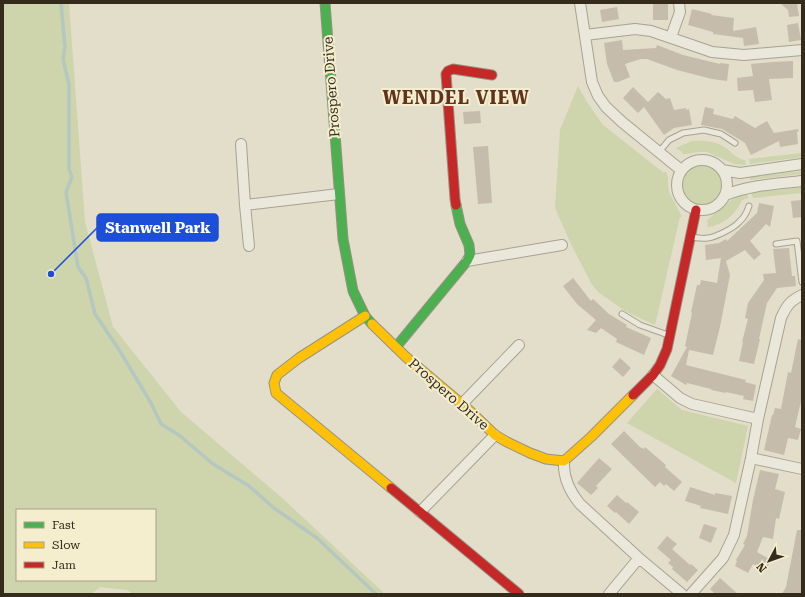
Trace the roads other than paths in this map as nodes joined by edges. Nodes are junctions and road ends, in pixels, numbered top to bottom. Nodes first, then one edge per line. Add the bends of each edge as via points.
1 (325, 3) edge
2 (679, 3) edge
3 (581, 8) edge
4 (585, 35) junction
5 (671, 37) junction
6 (802, 50) edge
7 (492, 75) dead end
8 (735, 143) dead end
9 (241, 144) dead end
10 (659, 152) junction
11 (802, 164) edge
12 (681, 170) junction
13 (722, 170) junction
14 (802, 181) edge
15 (339, 194) junction
16 (725, 195) junction
17 (245, 205) junction
18 (749, 206) dead end
19 (696, 210) junction
20 (690, 236) junction
21 (799, 240) edge
22 (776, 244) dead end
23 (562, 245) dead end
24 (250, 246) dead end
25 (467, 261) junction
26 (802, 282) edge
27 (802, 295) edge
28 (622, 314) dead end
29 (365, 316) junction
30 (670, 335) junction
31 (519, 345) dead end
32 (396, 347) junction
33 (653, 375) junction
34 (462, 404) junction
35 (758, 419) junction
36 (495, 435) junction
37 (751, 458) junction
38 (564, 461) junction
39 (802, 469) edge
40 (420, 512) junction
41 (639, 558) junction
42 (519, 594) edge
43 (609, 594) edge
44 (682, 594) edge
45 (691, 594) edge

1 - 15 street, Prospero Drive
2 - 5 street via 680,12
3 - 4 street
4 - 5 street via 635,29
4 - 10 street via 592,82 598,96 622,122
5 - 6 street via 712,52 744,55
7 - 25 street via 457,69 446,74 455,199 460,224 469,245 470,255
8 - 10 lane via 721,134 704,130 669,140
9 - 17 street
10 - 12 street
11 - 13 street via 740,172
12 - 13 street via 692,161 705,159 712,161
12 - 19 street via 676,181 678,194 685,204
13 - 16 street via 727,186
14 - 16 street via 751,187
15 - 17 street
15 - 29 street, Prospero Drive via 343,239 353,291
16 - 19 street via 713,208
17 - 24 street
18 - 20 lane via 739,222 726,231 709,238
19 - 20 street
20 - 30 street
21 - 22 lane
21 - 26 lane
23 - 25 street
25 - 32 street
27 - 35 street via 793,300 781,318
28 - 30 lane via 640,325
29 - 32 street, Prospero Drive
29 - 40 street via 277,375 274,383 276,393
30 - 33 street via 663,360
31 - 34 street
32 - 34 street, Prospero Drive
33 - 35 street via 680,398 692,404
33 - 38 street
34 - 36 street, Prospero Drive
35 - 37 street
36 - 38 street, Prospero Drive via 530,453 546,459
36 - 40 street
37 - 39 street
37 - 45 street via 729,547 723,558
38 - 41 street via 563,469 568,485 580,504
40 - 42 street
41 - 43 street
41 - 44 street

